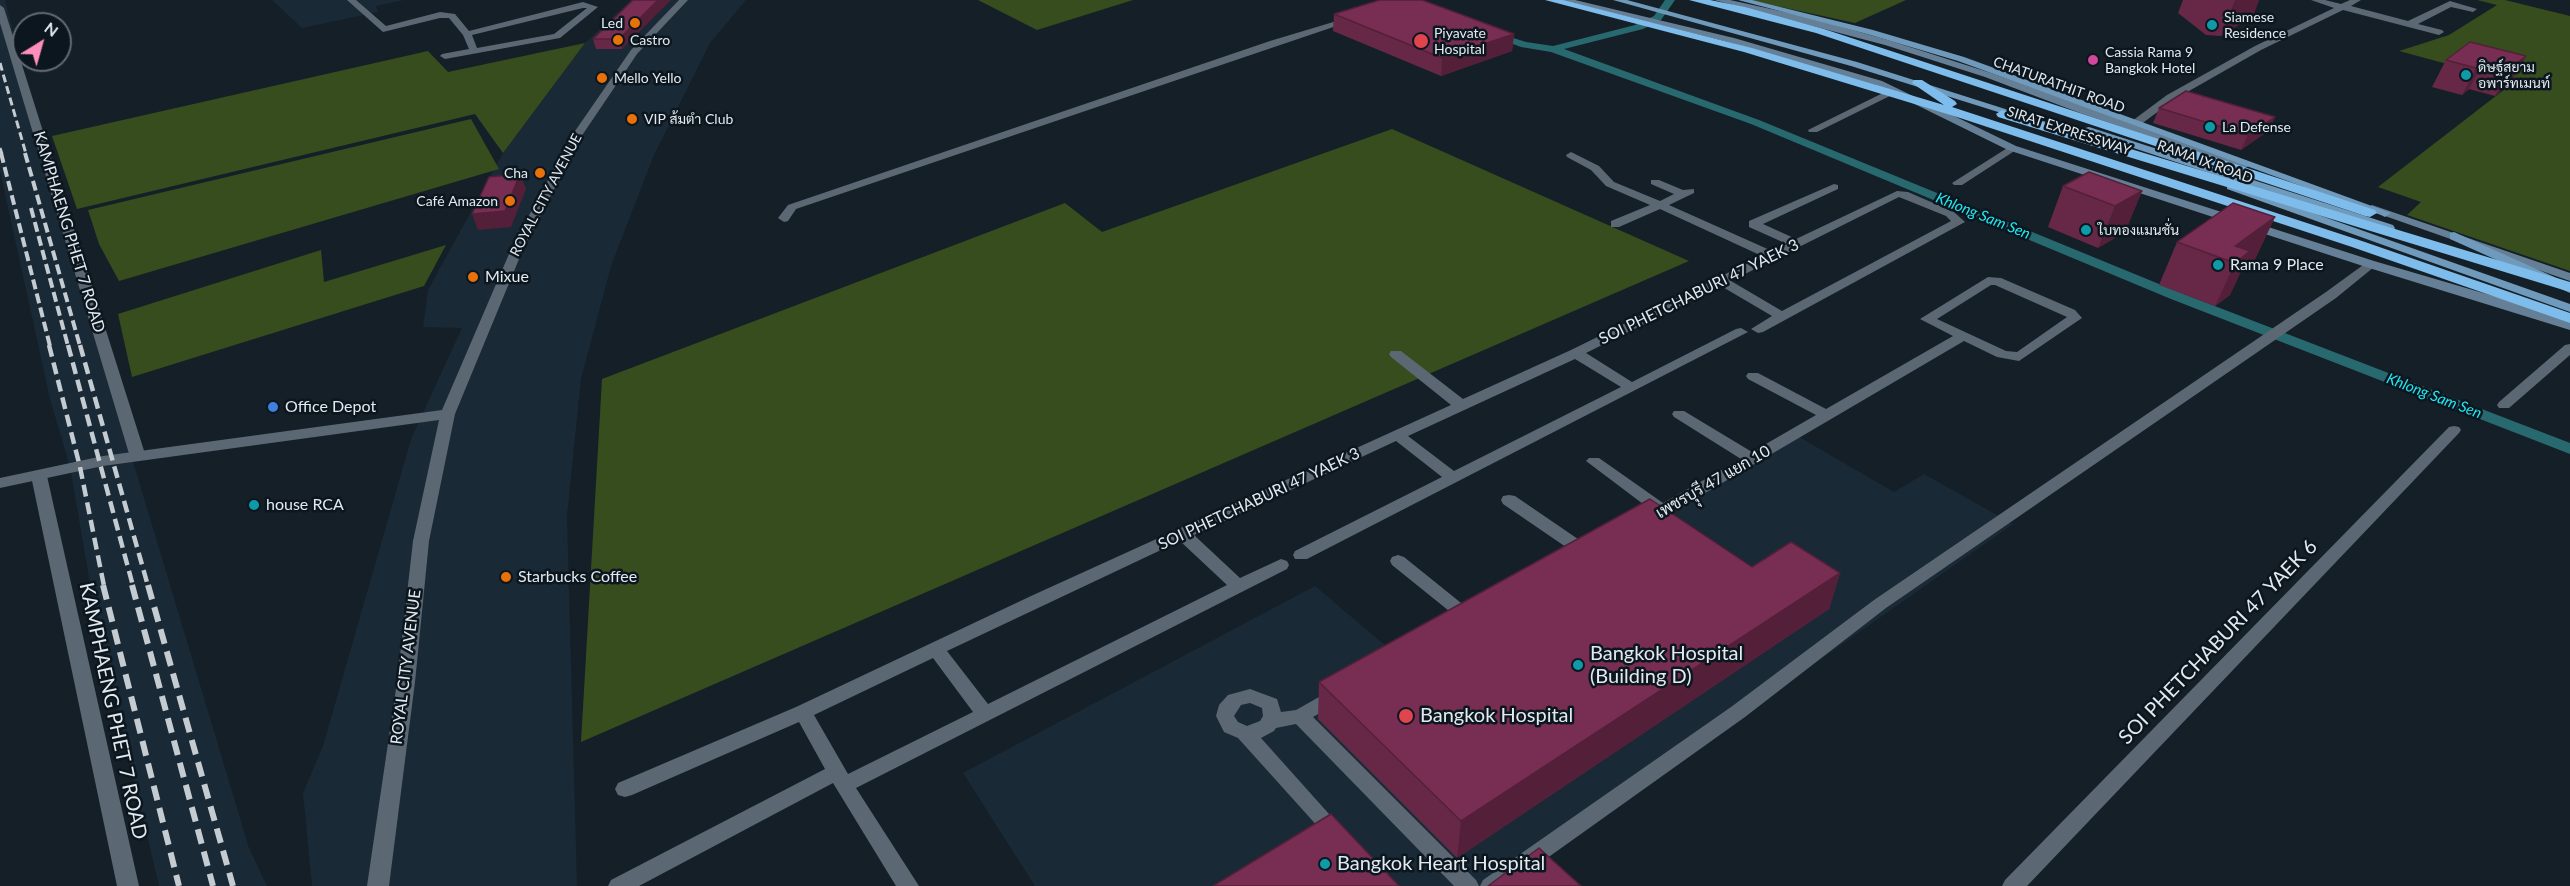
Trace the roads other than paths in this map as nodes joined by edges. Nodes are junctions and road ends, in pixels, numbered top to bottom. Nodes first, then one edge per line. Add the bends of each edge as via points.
1 (351, 0) edge
2 (684, 0) edge
3 (1550, 0) edge
4 (1564, 0) edge
5 (1589, 0) edge
6 (1617, 0) edge
7 (1640, 0) edge
8 (1695, 0) edge
9 (1718, 0) edge
10 (1742, 0) edge
11 (2315, 0) edge
12 (2357, 0) edge
13 (2435, 0) edge
14 (2450, 4) junction
15 (0, 8) edge
16 (2343, 8) junction
17 (2473, 9) dead end
18 (1362, 16) edge
19 (2408, 25) junction
20 (2439, 32) dead end
21 (467, 34) junction
22 (474, 51) junction
23 (445, 56) dead end
24 (1879, 83) junction
25 (1918, 83) junction
26 (1895, 91) junction
27 (1955, 106) junction
28 (2136, 123) junction
29 (1813, 130) dead end
30 (2096, 132) junction
31 (2018, 146) junction
32 (941, 154) junction
33 (1571, 155) dead end
34 (2196, 170) junction
35 (1655, 182) dead end
36 (1958, 183) dead end
37 (1834, 187) dead end
38 (1660, 205) junction
39 (2385, 213) junction
40 (1616, 224) dead end
41 (2454, 236) junction
42 (1797, 244) junction
43 (1772, 256) junction
44 (2370, 264) junction
45 (2570, 277) edge
46 (1721, 281) junction
47 (2570, 288) edge
48 (2570, 308) edge
49 (1782, 316) junction
50 (2570, 318) edge
51 (2570, 327) edge
52 (1758, 329) dead end
53 (1741, 332) dead end
54 (1961, 337) junction
55 (2570, 348) edge
56 (1576, 353) junction
57 (1396, 354) dead end
58 (1753, 376) dead end
59 (1630, 387) junction
60 (1461, 405) junction
61 (2504, 405) dead end
62 (448, 414) junction
63 (1679, 414) dead end
64 (1827, 416) junction
65 (2454, 430) dead end
66 (1397, 435) junction
67 (138, 457) junction
68 (1752, 459) junction
69 (1594, 461) dead end
70 (39, 476) junction
71 (1452, 477) junction
72 (0, 483) edge
73 (0, 493) edge
74 (1509, 500) dead end
75 (1663, 511) junction
76 (1635, 527) edge
77 (1183, 534) junction
78 (1301, 555) dead end
79 (1398, 561) dead end
80 (1281, 565) dead end
81 (1569, 565) edge
82 (1238, 586) junction
83 (1450, 630) edge
84 (936, 649) junction
85 (1350, 686) edge
86 (803, 712) junction
87 (985, 714) junction
88 (1300, 716) junction
89 (1272, 721) junction
90 (1245, 733) junction
91 (841, 779) junction
92 (625, 789) dead end
93 (1346, 843) edge
94 (128, 886) edge
95 (378, 886) edge
96 (620, 886) edge
97 (908, 886) edge
98 (1468, 886) edge
99 (1491, 886) edge
100 (2013, 886) edge

1 - 21 street via 383,29 447,15 456,19
2 - 62 street, ROYAL CITY AVENUE via 634,52 578,134 518,247
3 - 50 highway, SIRAT EXPRESSWAY via 1748,50 1961,114 2357,243
4 - 24 main road
5 - 47 highway, SIRAT EXPRESSWAY via 1785,50
6 - 25 main road, RAMA IX ROAD
7 - 30 main road, RAMA IX ROAD via 1976,92
8 - 47 highway via 1780,19 1903,58 2384,218
9 - 39 main road, CHATURATHIT ROAD via 1807,20 1989,75
10 - 28 main road, RAMA IX ROAD via 1935,51
11 - 16 street
12 - 16 street
13 - 14 street
14 - 17 street
14 - 19 street
15 - 67 street, KAMPHAENG PHET 7 ROAD
16 - 19 street
16 - 28 street via 2249,53 2171,97
18 - 32 street via 1238,52
19 - 20 street
21 - 22 street
21 - 22 street via 583,5 594,7 557,36
22 - 23 street
24 - 26 main road
24 - 27 highway
25 - 27 highway
25 - 34 main road, RAMA IX ROAD
26 - 29 street
26 - 31 main road
27 - 31 highway
28 - 30 main road
28 - 39 main road, RAMA IX ROAD
30 - 34 main road, RAMA IX ROAD
31 - 36 street
31 - 44 main road
31 - 51 highway
32 - 32 street via 954,161 783,218 792,207
33 - 38 street via 1595,168 1610,184
34 - 47 main road, RAMA IX ROAD via 2374,223
34 - 48 main road, RAMA IX ROAD
35 - 38 street via 1687,192
37 - 42 street via 1753,224
38 - 40 street
38 - 43 street
39 - 41 main road, RAMA IX ROAD
41 - 45 main road, RAMA IX ROAD
41 - 47 main road
42 - 43 street, SOI PHETCHABURI 47 YAEK 3
42 - 49 street, SOI PHETCHABURI 47 YAEK 3 via 1897,194 1950,214 1959,222
43 - 46 street, SOI PHETCHABURI 47 YAEK 3
44 - 51 main road
44 - 99 street via 2331,295 1880,604 1738,712
46 - 49 street
46 - 56 street, SOI PHETCHABURI 47 YAEK 3
49 - 52 street
53 - 59 street
54 - 54 street via 1927,317 1991,281 2075,318 2019,357
54 - 64 street, เพชรบุุรี 47 แยก 10
55 - 61 street
56 - 59 street
56 - 60 street, SOI PHETCHABURI 47 YAEK 3
57 - 60 street
58 - 64 street
59 - 71 street
60 - 66 street, SOI PHETCHABURI 47 YAEK 3
62 - 67 street
62 - 95 street, ROYAL CITY AVENUE via 421,540
63 - 68 street
64 - 68 street, เพชรบุุรี 47 แยก 10
65 - 100 street, SOI PHETCHABURI 47 YAEK 6
66 - 71 street
66 - 77 street, SOI PHETCHABURI 47 YAEK 3
67 - 70 street
68 - 75 street, เพชรบุุรี 47 แยก 10
69 - 75 street
70 - 72 street
70 - 73 street
70 - 94 street, KAMPHAENG PHET 7 ROAD
71 - 78 street
74 - 81 street via 1593,551
75 - 76 street, เพชรบุุรี 47 แยก 10
77 - 82 street
77 - 84 street, SOI PHETCHABURI 47 YAEK 3
79 - 83 street via 1475,616
80 - 82 street
82 - 87 street
84 - 86 street, SOI PHETCHABURI 47 YAEK 3
84 - 87 street
85 - 88 street
86 - 91 street
86 - 92 street, SOI PHETCHABURI 47 YAEK 3
87 - 91 street
88 - 89 street
88 - 98 street
89 - 90 street via 1261,730
89 - 90 street via 1272,710 1264,700 1250,696 1235,700 1225,716 1231,727
90 - 93 street
91 - 96 street
91 - 97 street

